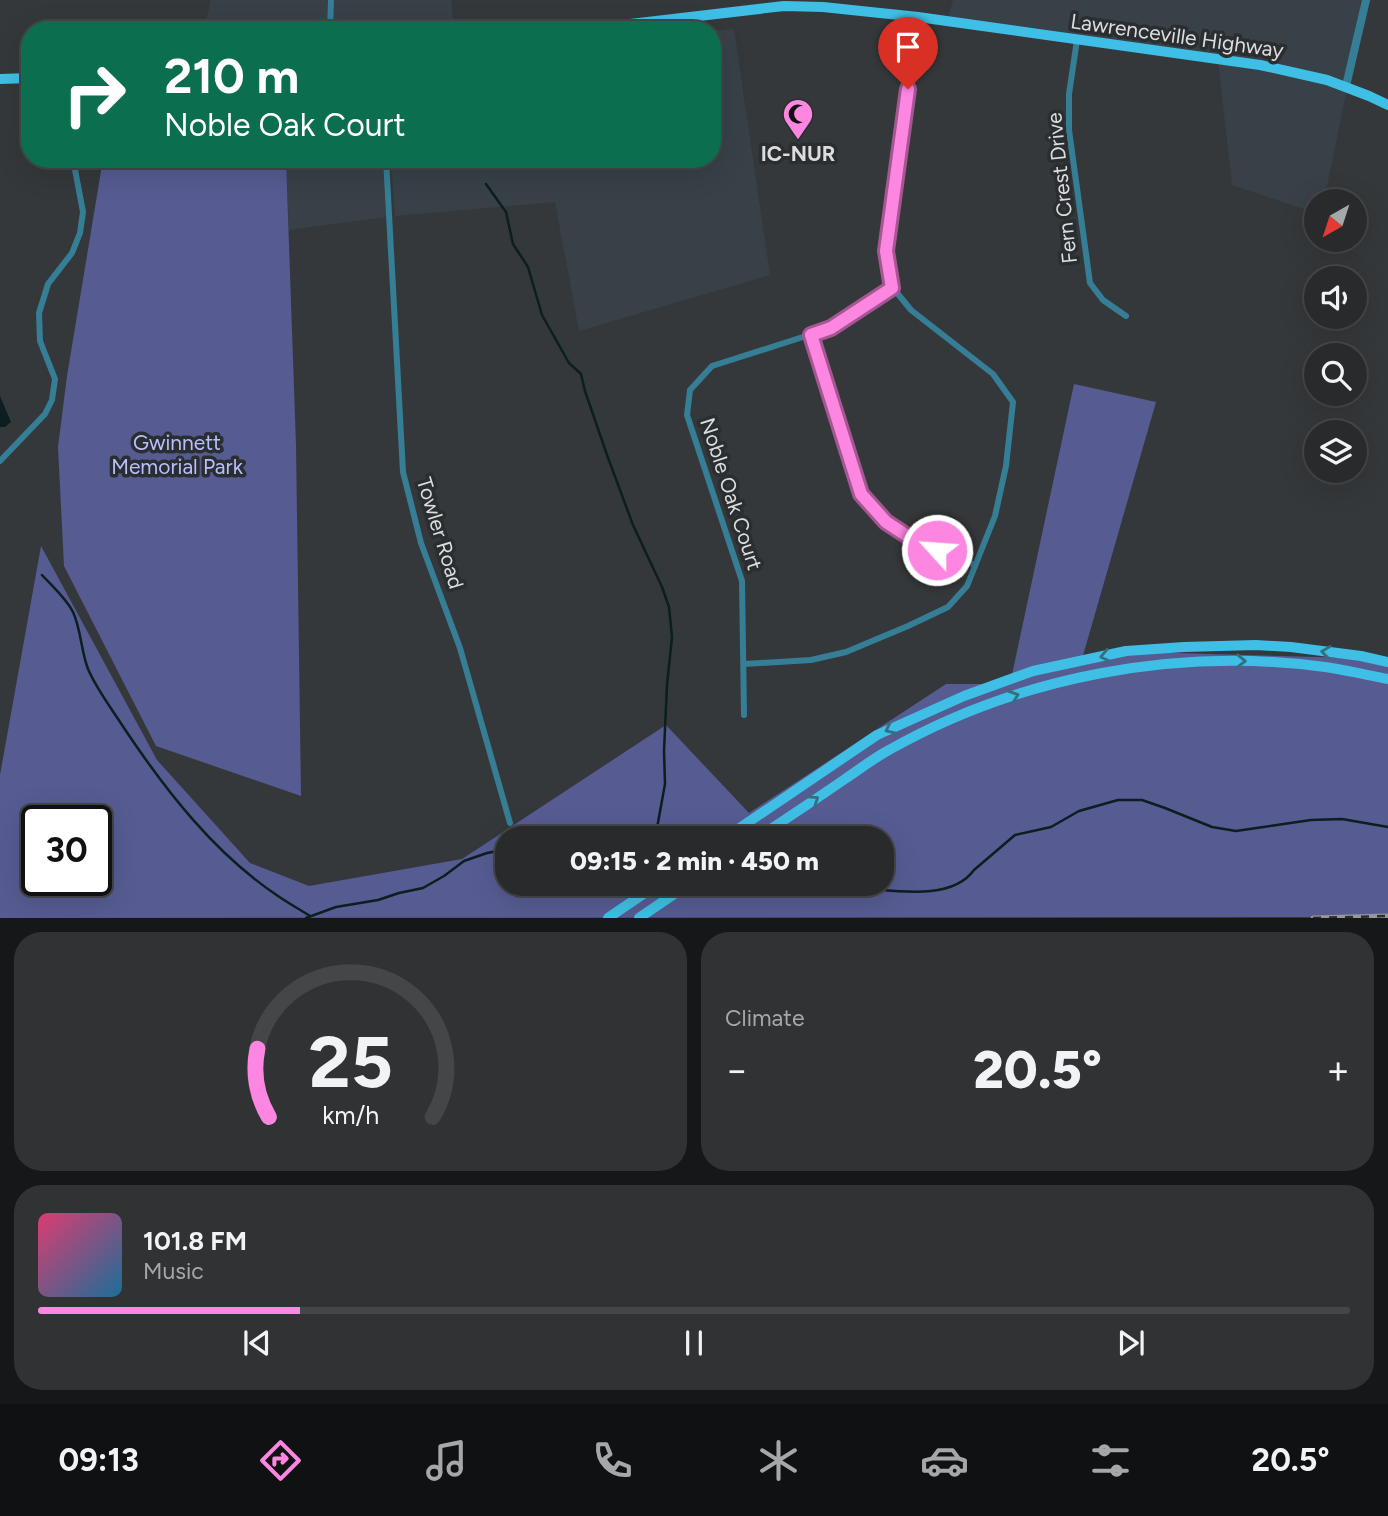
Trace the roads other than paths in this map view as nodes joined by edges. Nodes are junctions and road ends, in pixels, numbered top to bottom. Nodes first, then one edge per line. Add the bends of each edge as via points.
1 (331, 0) edge
2 (1366, 0) edge
3 (918, 17) junction
4 (330, 21) edge
5 (656, 21) edge
6 (1077, 40) junction
7 (21, 78) edge
8 (0, 79) edge
9 (1346, 86) junction
10 (1388, 105) edge
11 (75, 168) edge
12 (386, 168) edge
13 (892, 288) junction
14 (1126, 316) dead end
15 (811, 335) junction
16 (1, 457) edge
17 (975, 565) junction
18 (1388, 662) edge
19 (744, 664) junction
20 (1388, 679) edge
21 (744, 715) dead end
22 (510, 823) dead end
23 (743, 826) edge
24 (775, 826) edge
25 (640, 896) edge
26 (671, 896) edge
27 (608, 918) edge
28 (639, 918) edge

1 - 4 street
2 - 9 street
3 - 5 main road, Lawrenceville Highway via 784,6
3 - 6 main road, Lawrenceville Highway
3 - 13 street via 886,251
6 - 9 main road, Lawrenceville Highway via 1260,65
6 - 14 street, Fern Crest Drive via 1069,130 1090,283 1103,300
7 - 8 main road
9 - 10 main road, Lawrenceville Highway
11 - 16 street via 83,212 80,233 72,253 48,284 39,313 40,341 55,379 52,400 46,414
12 - 22 street, Towler Road via 403,472
13 - 15 street, Noble Oak Court via 831,328
13 - 17 street via 911,310 993,374 1013,402 995,516
15 - 17 street via 861,494 886,522 918,543
15 - 19 street, Noble Oak Court via 712,366 690,390 687,415 742,581
17 - 19 street via 967,586 947,607 908,626 846,652 811,660
18 -> 23 main road via 1263,645 1184,647 1126,651 1033,671 877,735
19 - 21 street, Noble Oak Court
24 -> 20 main road via 909,739 1040,687 1125,668 1219,661 1326,667
25 - 27 main road
26 - 28 main road

